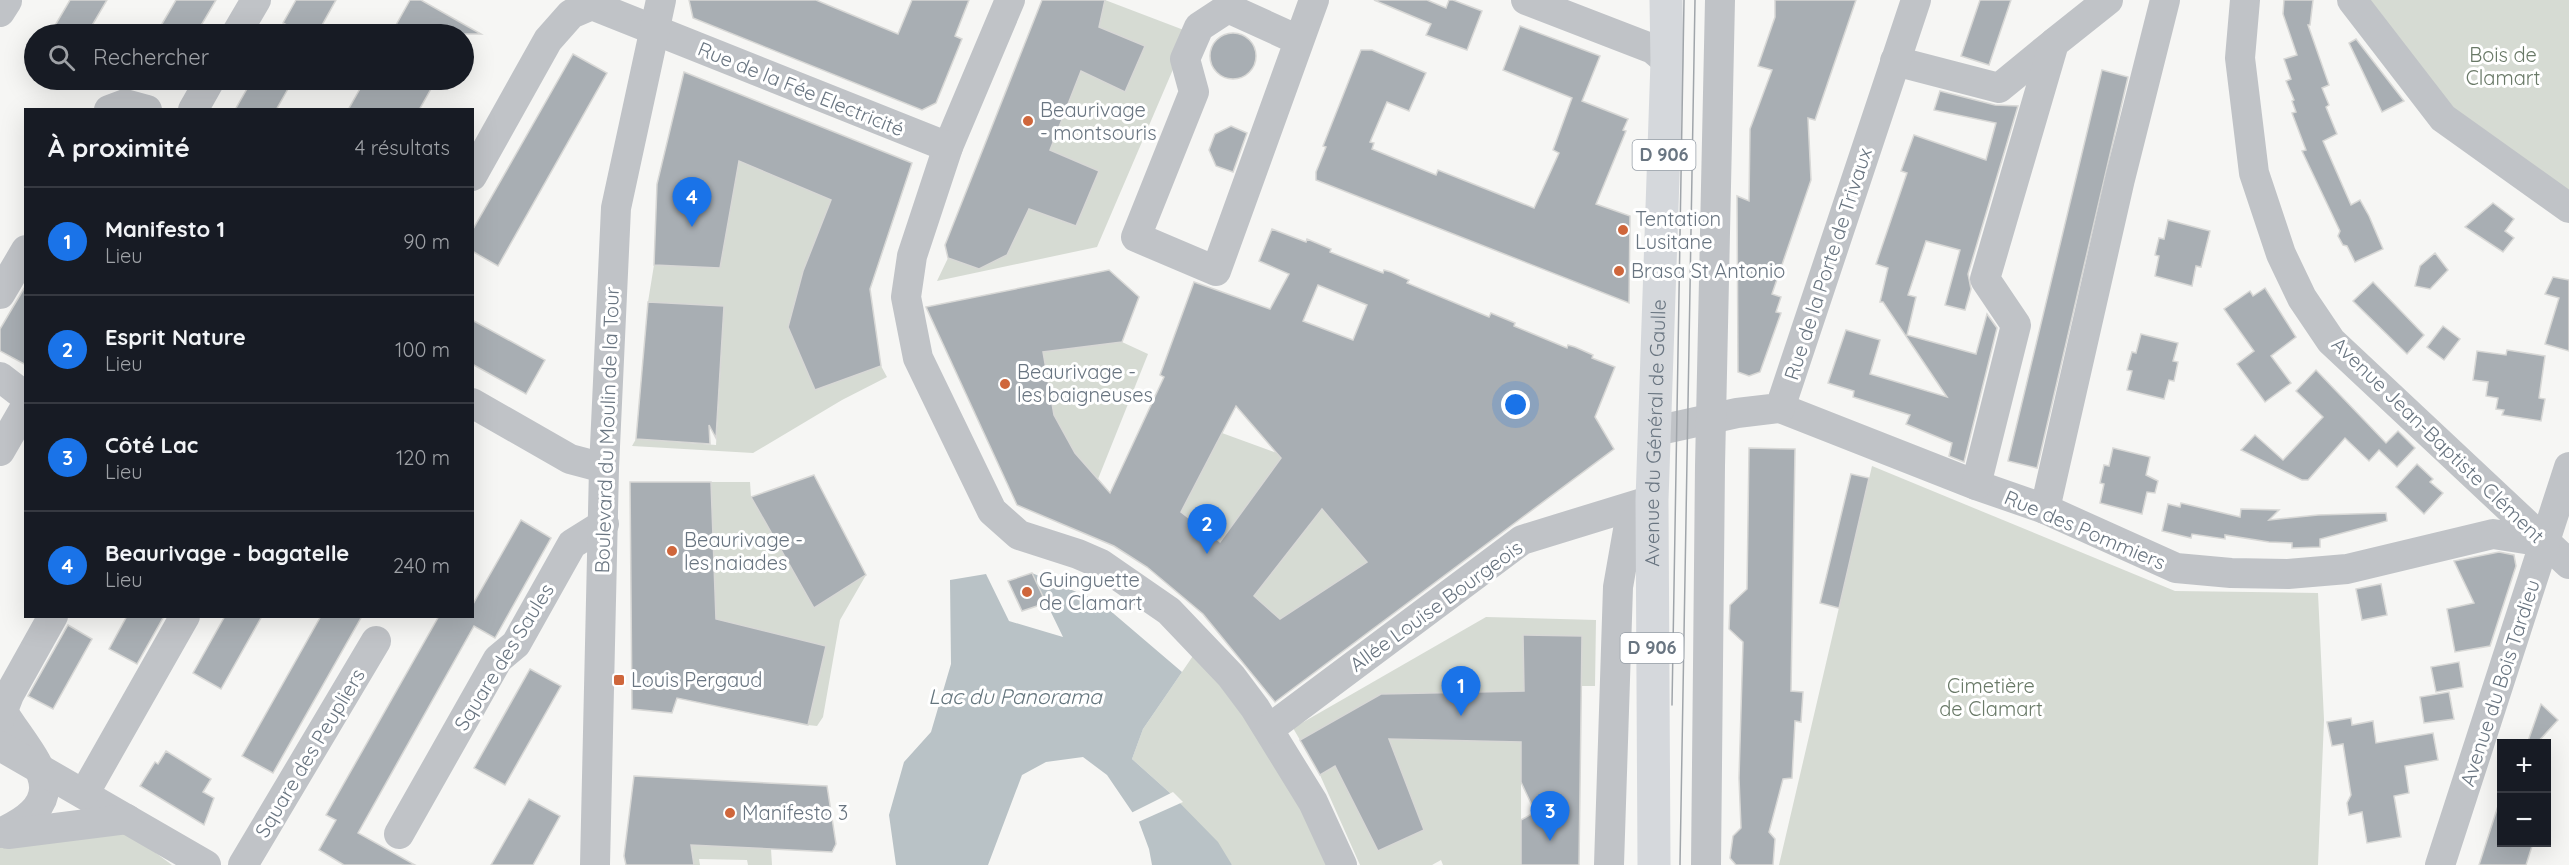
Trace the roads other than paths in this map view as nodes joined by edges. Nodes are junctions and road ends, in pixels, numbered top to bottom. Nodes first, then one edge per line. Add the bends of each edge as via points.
1 (256, 0) edge
2 (661, 0) edge
3 (1010, 0) edge
4 (1314, 0) edge
5 (1526, 0) edge
6 (1666, 0) edge
7 (1720, 0) edge
8 (1916, 0) edge
9 (2108, 0) edge
10 (2165, 0) edge
11 (2245, 0) edge
12 (2352, 0) edge
13 (242, 24) edge
14 (654, 32) junction
15 (1298, 40) junction
16 (2054, 43) junction
17 (1667, 61) junction
18 (1895, 61) junction
19 (204, 90) edge
20 (114, 108) edge
21 (140, 108) edge
22 (194, 108) edge
23 (948, 147) junction
24 (474, 172) edge
25 (2569, 207) edge
26 (24, 253) edge
27 (0, 294) edge
28 (0, 377) edge
29 (24, 395) edge
30 (474, 404) edge
31 (1780, 408) junction
32 (24, 409) edge
33 (1713, 419) junction
34 (1655, 431) junction
35 (0, 451) edge
36 (2569, 467) edge
37 (604, 468) junction
38 (1976, 485) junction
39 (1652, 500) junction
40 (2044, 509) junction
41 (604, 524) junction
42 (2545, 542) junction
43 (2569, 564) edge
44 (52, 618) edge
45 (184, 618) edge
46 (376, 641) dead end
47 (1, 712) edge
48 (1269, 729) junction
49 (0, 746) edge
50 (41, 770) junction
51 (76, 789) junction
52 (127, 819) junction
53 (36, 831) junction
54 (0, 834) edge
55 (399, 834) dead end
56 (206, 865) edge
57 (243, 865) edge
58 (595, 865) edge
59 (1342, 865) edge
60 (1609, 865) edge
61 (1653, 865) edge
62 (1706, 865) edge
63 (2440, 865) edge

1 - 13 street
2 - 14 street, Boulevard du Moulin de la Tour
3 - 23 street
4 - 15 street
5 - 17 street via 1653,49
6 - 17 main road, Avenue du Général de Gaulle / D 906
7 - 33 street
8 - 18 street, Rue de la Porte de Trivaux
9 - 16 street
10 - 40 street
11 - 42 street, Avenue Jean-Baptiste Clément via 2240,58 2254,173 2281,254 2302,298 2331,341
12 - 25 street via 2443,118
14 - 23 street, Rue de la Fée Electricité
14 - 24 street, Rue de la Fée Electricité via 592,5 571,14 548,40
14 - 37 street, Boulevard du Moulin de la Tour via 616,208
15 - 15 street via 1216,271 1136,237 1194,92 1185,59 1199,27 1228,8
16 - 18 street via 1999,88
16 - 38 street via 1985,279 2016,325
17 - 34 main road, Avenue du Général de Gaulle / D 906
18 - 31 street, Rue de la Porte de Trivaux
19 - 22 street
20 - 21 street via 125,104
23 - 48 street via 912,256 906,297 918,358 992,511 1019,535 1101,564 1169,611 1231,676
26 - 27 street
28 - 29 street
30 - 37 street via 570,459
31 - 33 street
31 - 38 street, Rue des Pommiers
32 - 35 street
33 - 34 street
33 - 62 street
34 - 39 main road, Avenue du Général de Gaulle / D 906
36 - 42 street, Avenue du Bois Tardieu
37 - 41 street, Boulevard du Moulin de la Tour
38 - 40 street, Rue des Pommiers
39 - 48 street, Allée Louise Bourgeois via 1522,540
39 - 60 street via 1628,530 1618,588
39 - 61 main road, Avenue du Général de Gaulle / D 906
40 - 42 street, Rue des Pommiers via 2176,568 2231,573 2347,569 2493,534
41 - 55 street, Square des Saules via 572,544 516,644 498,660
41 - 58 street, Boulevard du Moulin de la Tour
42 - 43 street, Avenue Jean-Baptiste Clément
42 - 63 street, Avenue du Bois Tardieu
44 - 47 street
45 - 51 street
46 - 57 street, Square des Peupliers
47 - 50 street
48 - 59 street via 1313,802
49 - 50 street
50 - 51 street
50 - 54 street via 45,790 40,806 25,822
51 - 52 street
51 - 53 street
52 - 53 street
52 - 56 street
53 - 54 street

